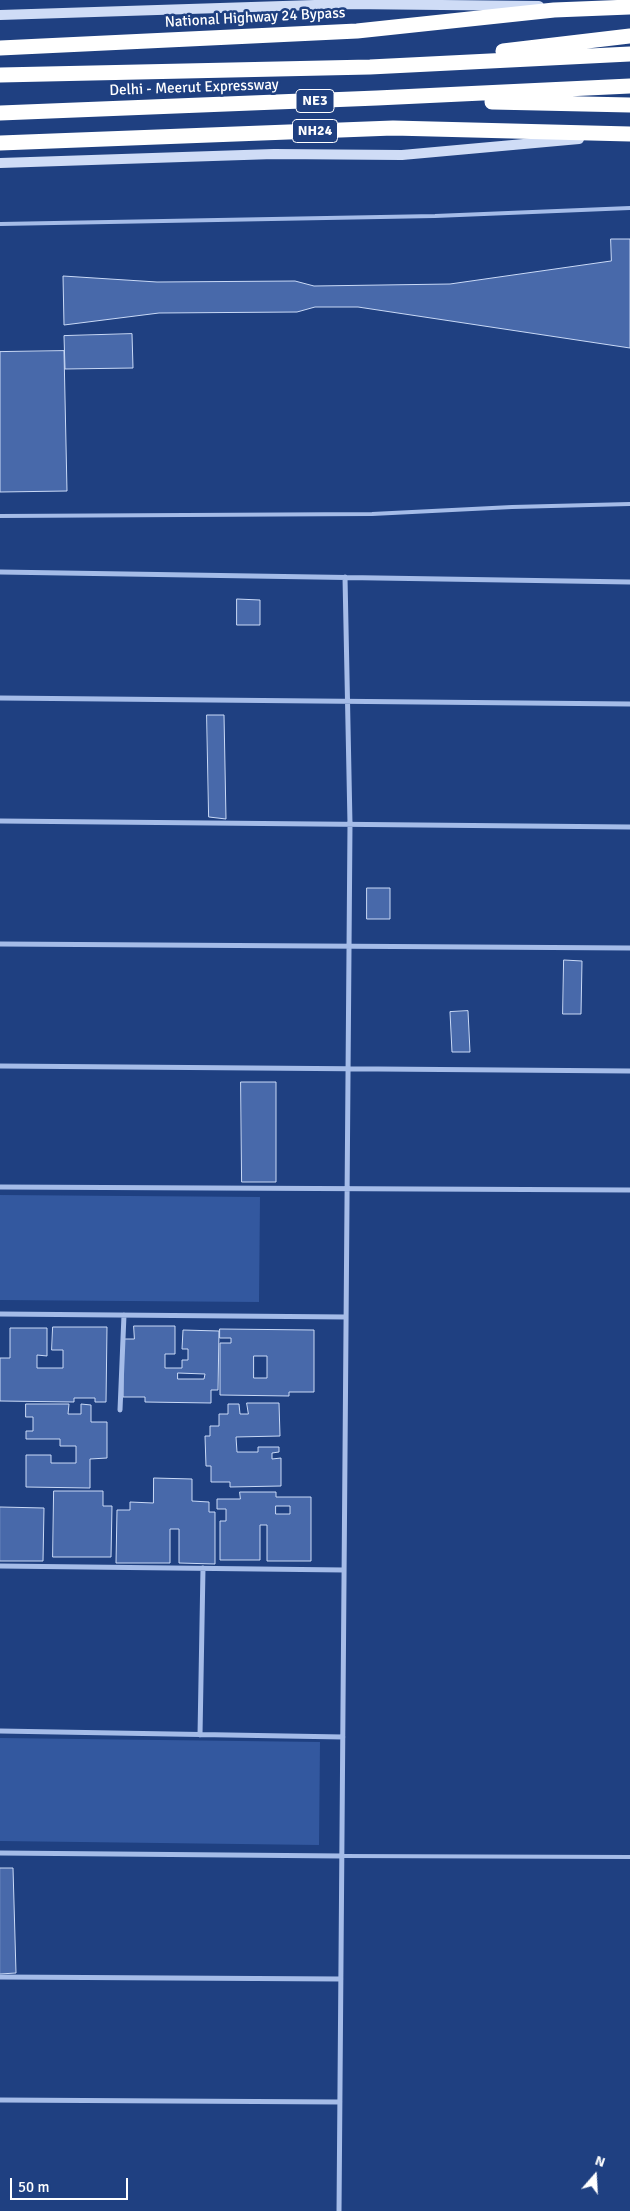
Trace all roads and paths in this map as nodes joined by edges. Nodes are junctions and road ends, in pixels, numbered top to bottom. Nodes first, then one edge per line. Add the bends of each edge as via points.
1 (345, 2) edge
2 (457, 2) edge
3 (545, 5) edge
4 (572, 5) edge
5 (630, 7) edge
6 (0, 15) edge
7 (630, 36) edge
8 (0, 48) edge
9 (630, 54) edge
10 (370, 67) junction
11 (0, 75) edge
12 (630, 86) edge
13 (377, 98) junction
14 (630, 105) edge
15 (0, 113) edge
16 (630, 134) edge
17 (0, 143) edge
18 (0, 163) edge
19 (630, 208) edge
20 (0, 224) edge
21 (630, 504) edge
22 (0, 516) edge
23 (0, 572) edge
24 (345, 577) junction
25 (630, 582) edge
26 (0, 698) edge
27 (349, 701) junction
28 (630, 704) edge
29 (0, 821) edge
30 (350, 824) junction
31 (630, 827) edge
32 (0, 944) edge
33 (350, 946) junction
34 (630, 948) edge
35 (0, 1066) edge
36 (348, 1069) junction
37 (630, 1071) edge
38 (0, 1187) edge
39 (347, 1189) junction
40 (630, 1190) edge
41 (0, 1314) edge
42 (124, 1315) junction
43 (346, 1317) junction
44 (120, 1410) dead end
45 (0, 1566) edge
46 (203, 1568) junction
47 (344, 1570) junction
48 (0, 1732) edge
49 (200, 1735) junction
50 (342, 1737) junction
51 (0, 1853) edge
52 (342, 1856) junction
53 (630, 1857) edge
54 (0, 1977) edge
55 (341, 1978) junction
56 (0, 2100) edge
57 (340, 2102) junction
58 (340, 2211) edge

1 - 2 street
1 - 6 street
2 - 3 street
3 - 4 highway, National Highway 24 Bypass
3 - 8 highway, National Highway 24 Bypass via 356,31
4 - 5 highway, National Highway 24 Bypass
7 - 10 highway
9 - 10 highway, Delhi - Meerut Expressway / NE3
10 - 11 highway, Delhi - Meerut Expressway / NE3
12 - 13 highway, Delhi - Meerut Expressway / NE3
13 - 14 highway
13 - 15 highway, Delhi - Meerut Expressway / NE3
16 - 17 highway, NH24 via 393,128
16 - 18 street via 402,154 274,154
19 - 20 lane via 435,216
21 - 22 lane via 512,506 372,514
23 - 24 street
24 - 25 street
24 - 27 street
26 - 27 street
27 - 28 street
27 - 30 street
29 - 30 street
30 - 31 street
30 - 33 street
32 - 33 street
33 - 34 street
33 - 36 street
35 - 36 street
36 - 37 street
36 - 39 street
38 - 39 street
39 - 40 street
39 - 43 street
41 - 42 street
42 - 43 street
42 - 44 street
43 - 47 street
45 - 46 street
46 - 47 street
46 - 49 street
47 - 50 street
48 - 49 street
49 - 50 street
50 - 52 street
51 - 52 street
52 - 53 lane
52 - 55 street
54 - 55 street
55 - 57 street
56 - 57 street
57 - 58 street

